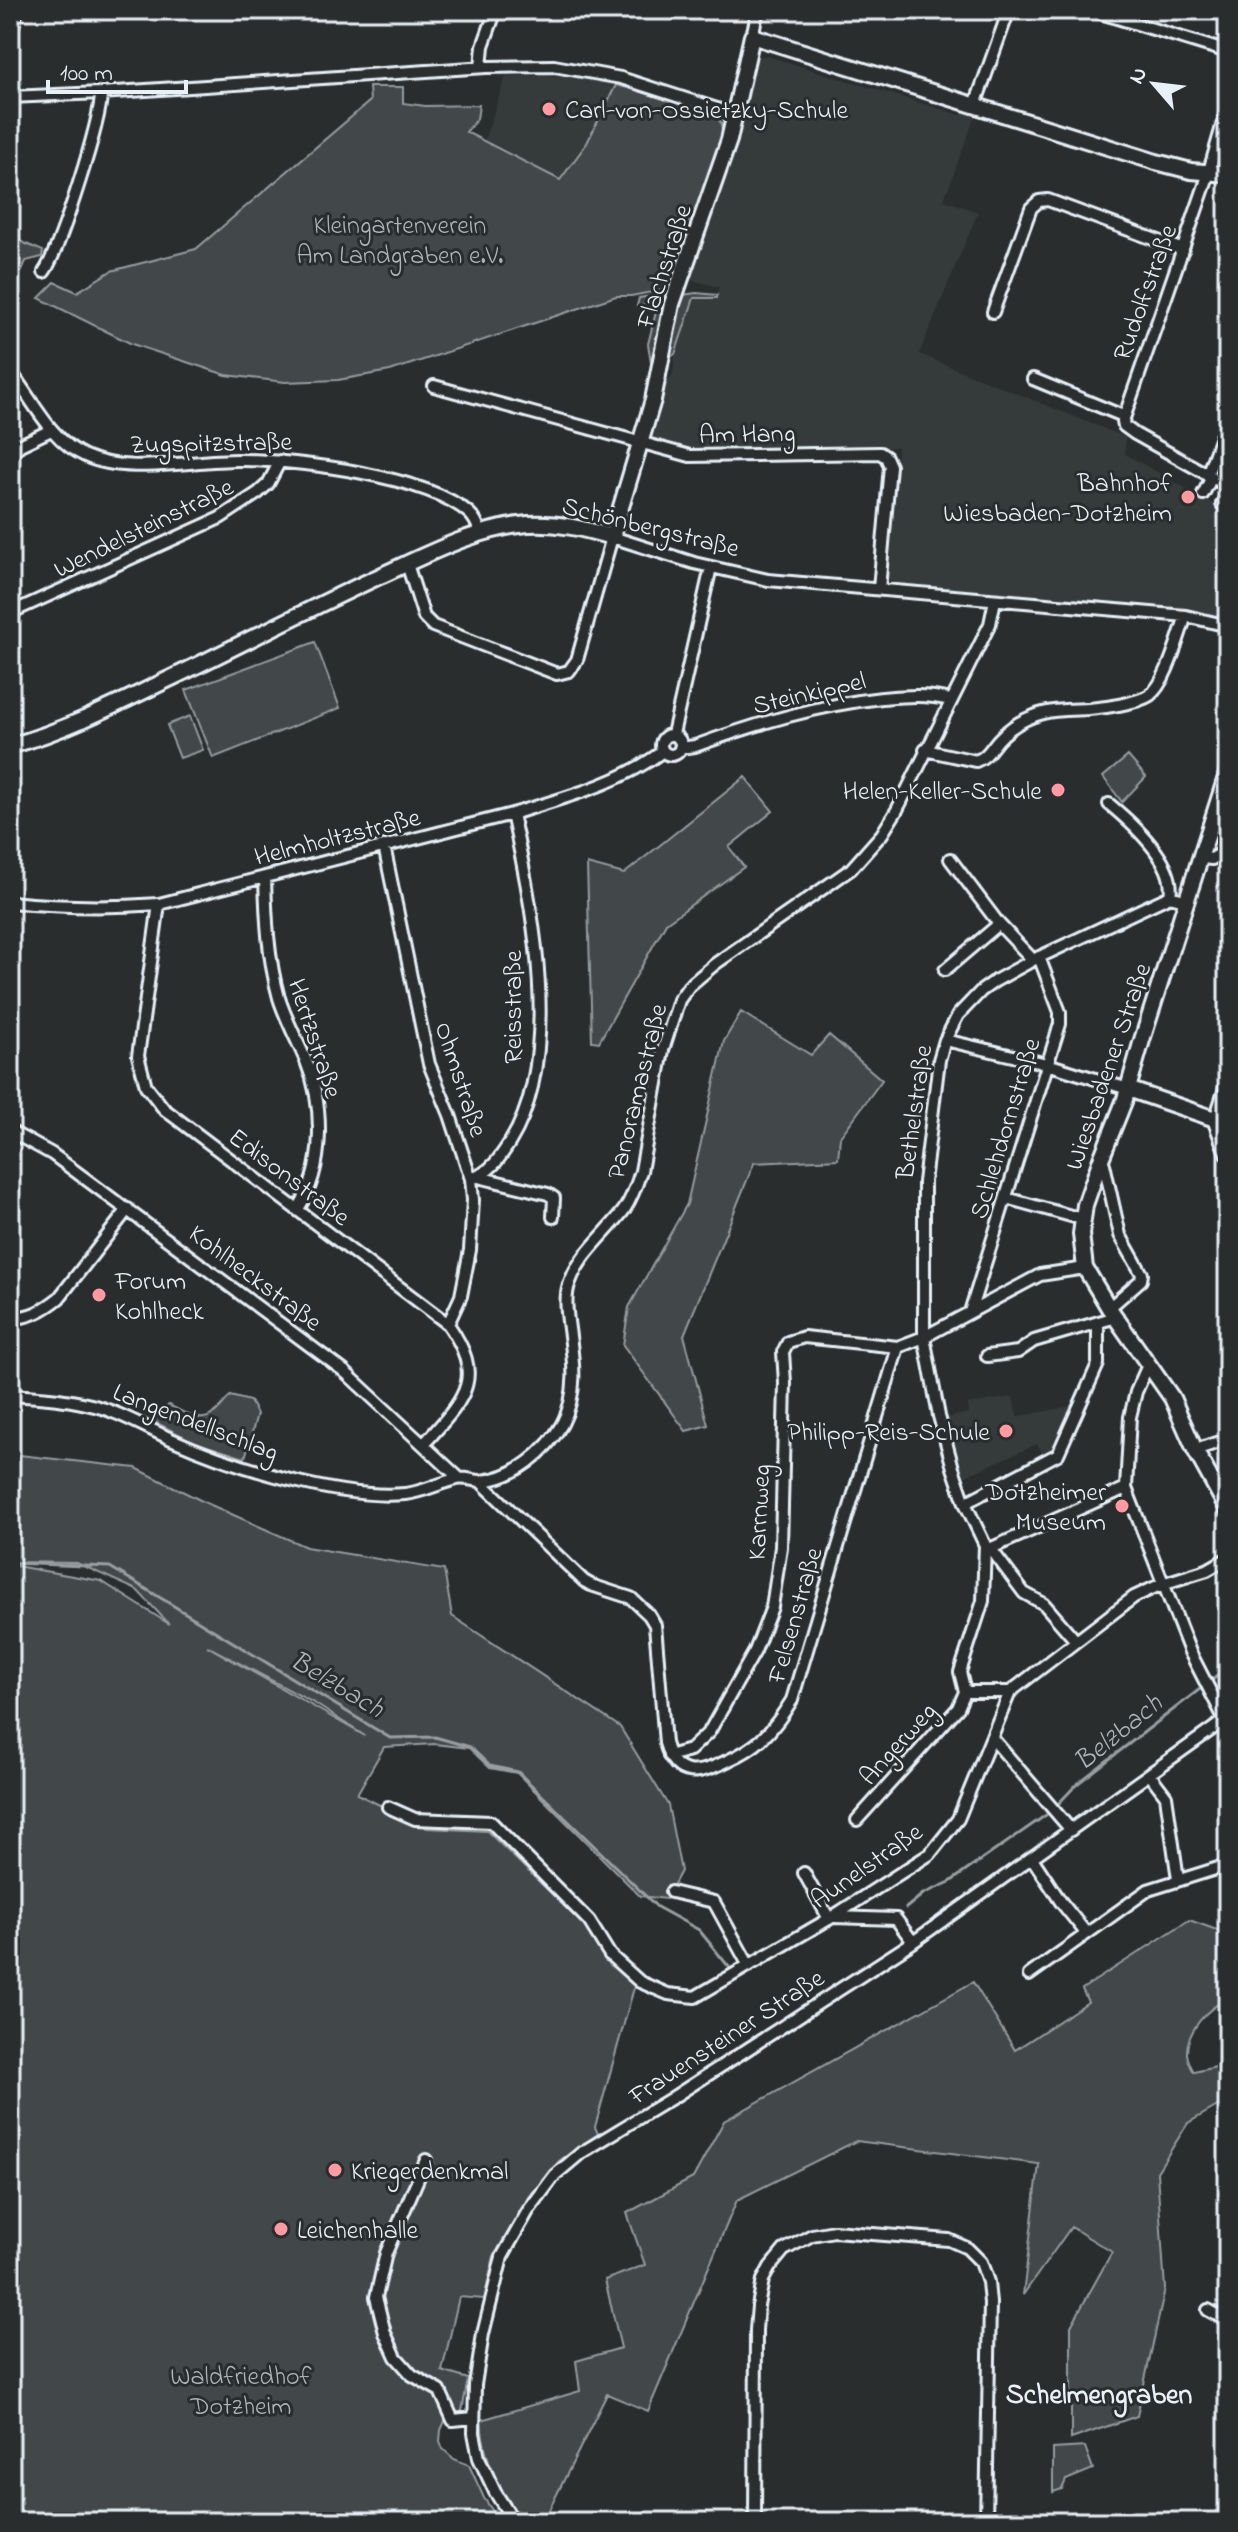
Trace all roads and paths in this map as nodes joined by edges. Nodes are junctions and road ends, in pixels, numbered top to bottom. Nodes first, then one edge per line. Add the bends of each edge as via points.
1 (17, 10) edge
2 (496, 10) edge
3 (758, 10) edge
4 (1009, 10) edge
5 (1091, 10) edge
6 (752, 36) junction
7 (10, 38) edge
8 (1228, 52) edge
9 (481, 67) junction
10 (101, 93) junction
11 (10, 97) edge
12 (975, 105) junction
13 (1228, 106) edge
14 (736, 115) junction
15 (1209, 173) junction
16 (1228, 174) edge
17 (1183, 250) junction
18 (44, 272) dead end
19 (993, 312) dead end
20 (10, 371) edge
21 (1033, 379) dead end
22 (434, 386) dead end
23 (1228, 418) edge
24 (1124, 421) junction
25 (51, 430) junction
26 (641, 442) junction
27 (10, 455) edge
28 (280, 461) junction
29 (1209, 476) junction
30 (1228, 486) edge
31 (1228, 493) edge
32 (1203, 494) dead end
33 (1228, 508) edge
34 (481, 534) junction
35 (612, 537) junction
36 (407, 564) junction
37 (711, 567) junction
38 (879, 589) junction
39 (995, 600) junction
40 (10, 613) edge
41 (1186, 616) junction
42 (1228, 626) edge
43 (950, 700) junction
44 (673, 734) junction
45 (10, 746) edge
46 (680, 748) junction
47 (925, 750) junction
48 (663, 751) junction
49 (1228, 771) edge
50 (1109, 804) dead end
51 (512, 814) junction
52 (384, 846) junction
53 (1228, 849) edge
54 (1201, 858) junction
55 (950, 859) dead end
56 (265, 877) junction
57 (1170, 896) junction
58 (1188, 901) junction
59 (10, 902) edge
60 (159, 904) junction
61 (999, 924) junction
62 (1036, 958) junction
63 (945, 970) dead end
64 (945, 1040) junction
65 (1047, 1064) junction
66 (1228, 1079) edge
67 (1128, 1089) junction
68 (1222, 1120) edge
69 (10, 1131) edge
70 (1228, 1153) edge
71 (1101, 1159) junction
72 (475, 1178) junction
73 (1006, 1198) junction
74 (128, 1209) junction
75 (298, 1209) junction
76 (553, 1217) dead end
77 (1082, 1219) junction
78 (1085, 1268) junction
79 (970, 1312) junction
80 (1112, 1313) junction
81 (10, 1318) edge
82 (1098, 1322) junction
83 (448, 1324) junction
84 (924, 1337) junction
85 (898, 1347) junction
86 (987, 1356) dead end
87 (1148, 1365) junction
88 (10, 1395) edge
89 (1228, 1439) edge
90 (424, 1444) junction
91 (1195, 1450) junction
92 (459, 1478) junction
93 (480, 1481) junction
94 (1126, 1488) junction
95 (965, 1503) junction
96 (1228, 1510) edge
97 (988, 1550) junction
98 (1228, 1558) edge
99 (1162, 1584) junction
100 (1076, 1641) junction
101 (965, 1692) junction
102 (1010, 1692) junction
103 (1226, 1719) edge
104 (992, 1738) junction
105 (669, 1756) junction
106 (1150, 1775) junction
107 (388, 1807) dead end
108 (857, 1820) dead end
109 (1071, 1830) junction
110 (1032, 1858) junction
111 (1228, 1865) edge
112 (804, 1873) dead end
113 (1178, 1879) junction
114 (671, 1892) dead end
115 (831, 1918) junction
116 (1086, 1933) junction
117 (913, 1942) junction
118 (749, 1966) junction
119 (1029, 1975) dead end
120 (426, 2160) dead end
121 (1208, 2310) dead end
122 (1228, 2321) edge
123 (474, 2418) junction
124 (514, 2522) edge
125 (755, 2522) edge
126 (986, 2522) edge

1 - 7 street
2 - 9 street
3 - 6 street, Flachstraße
4 - 12 street
5 - 8 street
6 - 12 street
6 - 14 street, Flachstraße
9 - 10 street
9 - 14 street via 554,66 621,78
10 - 11 street
10 - 18 street via 84,161
12 - 15 street via 1156,162
13 - 15 street, Rudolfstraße
14 - 26 street, Flachstraße via 672,304
15 - 16 street
15 - 17 street, Rudolfstraße
17 - 19 street via 1039,201 1031,208
17 - 24 street, Rudolfstraße
20 - 25 street, Zugspitzstraße
21 - 24 street
22 - 26 street, Am Hang
23 - 29 street
24 - 29 street
25 - 27 street
25 - 28 street, Zugspitzstraße via 82,455 110,464
26 - 35 street, Flachstraße
26 - 38 street, Am Hang via 702,457 883,455 890,466
28 - 34 street, Zugspitzstraße via 359,472 419,489 467,511
28 - 40 street, Wendelsteinstraße via 268,484 220,518
29 - 30 street
29 - 32 street
31 - 33 street via 1222,504
34 - 35 street, Schönbergstraße via 544,524
34 - 36 street, Schönbergstraße
35 - 36 street via 577,660 563,673 433,626 424,617
35 - 37 street, Schönbergstraße
36 - 45 street, Schönbergstraße via 117,705
37 - 38 street, Schönbergstraße via 768,580
37 - 44 street
38 - 39 street, Schönbergstraße
39 - 41 street, Schönbergstraße
39 - 43 street, Panoramastraße via 990,624
41 - 42 street, Schönbergstraße
41 - 47 street via 1163,677 1143,699 1041,713 1013,726 976,761
43 - 46 street, Steinkippel via 927,695 849,701
43 - 47 street, Panoramastraße
44 - 46 street
44 - 48 street via 663,738
46 - 48 street via 671,755
47 - 93 street, Panoramastraße via 897,810 866,855 833,884 701,975 679,1000 663,1050 636,1188 568,1285 574,1380 563,1421 537,1455 511,1472
48 - 51 street, Helmholtzstraße via 633,771
49 - 54 street, Wiesbadener Straße
50 - 57 street via 1140,830 1168,872
51 - 52 street, Helmholtzstraße
51 - 72 street, Reisstraße via 527,878 535,949 535,1065 529,1099 513,1136 493,1166
52 - 56 street, Helmholtzstraße
52 - 72 street, Ohmstraße via 429,1064
53 - 54 street via 1212,859
54 - 58 street, Wiesbadener Straße
55 - 61 street
56 - 60 street, Helmholtzstraße
56 - 75 street, Hertzstraße via 273,975 307,1063 318,1110 315,1163
57 - 58 street
57 - 62 street, Bethelstraße
58 - 67 street, Wiesbadener Straße
59 - 60 street, Helmholtzstraße via 106,908
60 - 75 street, Edisonstraße via 138,1056 146,1086 164,1109
61 - 62 street
61 - 63 street
62 - 64 street, Bethelstraße via 981,991 958,1015
62 - 65 street, Schlehdornstraße via 1061,1015
64 - 65 street
64 - 84 street, Bethelstraße via 925,1167
65 - 67 street
65 - 73 street, Schlehdornstraße
66 - 68 street
67 - 68 street
67 - 71 street, Wiesbadener Straße
68 - 70 street
69 - 74 street, Kohlheckstraße
71 - 77 street, Wiesbadener Straße
71 - 80 street via 1120,1235 1142,1274
72 - 76 street via 548,1194 554,1198
72 - 83 street, Ohmstraße via 470,1250 461,1296
73 - 77 street
73 - 79 street, Schlehdornstraße
74 - 81 street via 59,1298 30,1316
74 - 90 street, Kohlheckstraße via 344,1371
75 - 83 street, Edisonstraße
77 - 78 street, Wiesbadener Straße
78 - 79 street via 1040,1275
78 - 80 street, Wiesbadener Straße
79 - 84 street
80 - 82 street
80 - 87 street, Wiesbadener Straße
82 - 86 street via 1034,1341 1018,1352
82 - 95 street via 1098,1364 1058,1454
83 - 90 street, Edisonstraße via 467,1356 469,1374 455,1409
84 - 85 street
84 - 95 street, Bethelstraße via 939,1416
85 - 105 street, Felsenstraße via 792,1700 759,1742 712,1769 689,1772
85 - 105 street, Karrnweg via 804,1337 788,1342 783,1352 781,1547 772,1607 755,1651 709,1732 690,1750
87 - 91 street, Wiesbadener Straße via 1172,1398
87 - 94 street via 1130,1417
88 - 92 street, Langendellschlag via 77,1401 240,1465 358,1493 407,1494
89 - 91 street
90 - 92 street, Kohlheckstraße
91 - 96 street, Wiesbadener Straße
92 - 93 street, Panoramastraße
93 - 105 street via 584,1581 631,1598 649,1615 657,1634
94 - 97 street
94 - 99 street
95 - 97 street, Bethelstraße
97 - 100 street via 1024,1593 1044,1604
97 - 101 street via 983,1601 960,1672
98 - 99 street
99 - 100 street via 1134,1597
99 - 103 street
100 - 102 street
101 - 102 street
101 - 108 street, Angerweg via 958,1708
102 - 104 street, Aunelstraße
103 - 106 street, Frauensteiner Straße
104 - 109 street
104 - 115 street, Aunelstraße via 958,1819 930,1854
106 - 109 street, Frauensteiner Straße
106 - 113 street via 1166,1796
107 - 118 street, Aunelstraße via 415,1819 491,1822 589,1921 610,1955 640,1982 668,1994 695,1997
109 - 110 street, Frauensteiner Straße
110 - 116 street
110 - 117 street, Frauensteiner Straße
111 - 113 street
112 - 115 street
113 - 116 street via 1148,1890
114 - 118 street via 714,1902
115 - 117 street via 896,1919
115 - 118 street, Aunelstraße
116 - 119 street
117 - 123 street, Frauensteiner Straße via 569,2161 540,2193 502,2257 483,2334
120 - 123 street via 386,2253 376,2297 385,2333 408,2372 440,2391 453,2420
121 - 122 street
123 - 124 street, Frauensteiner Straße via 479,2458
125 - 126 street via 756,2330 763,2280 776,2258 793,2244 834,2231 949,2240 981,2262 989,2293

